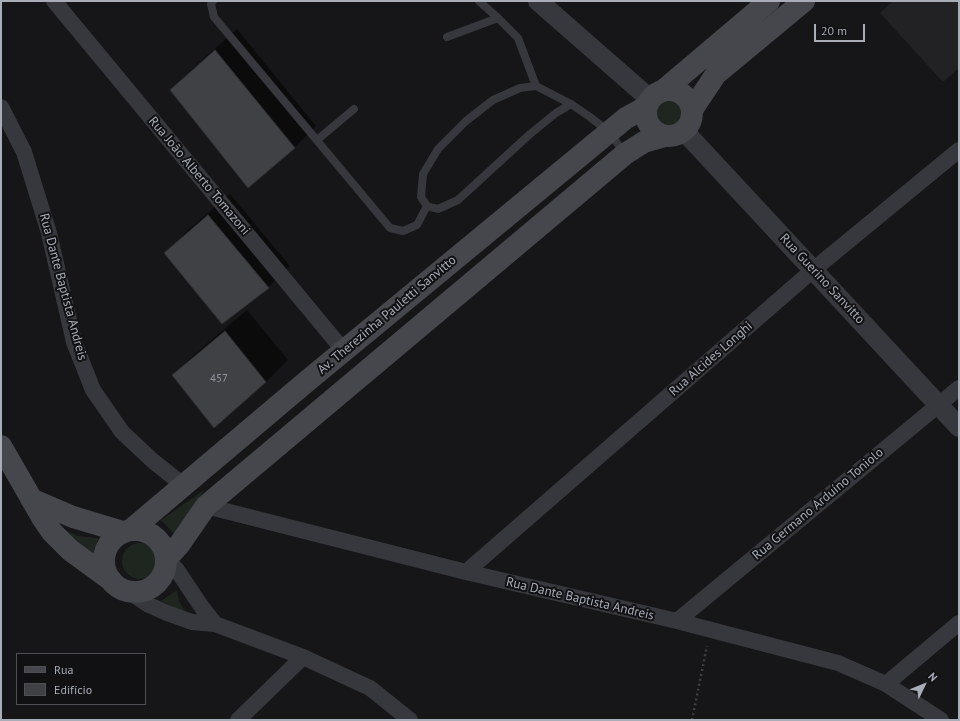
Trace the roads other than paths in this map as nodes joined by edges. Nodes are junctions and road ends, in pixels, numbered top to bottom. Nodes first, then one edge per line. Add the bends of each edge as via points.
1 (54, 1) edge
2 (213, 1) edge
3 (479, 1) edge
4 (538, 1) edge
5 (769, 1) edge
6 (804, 1) edge
7 (498, 18) junction
8 (447, 37) dead end
9 (536, 86) junction
10 (653, 98) junction
11 (571, 104) junction
12 (1, 107) edge
13 (354, 109) dead end
14 (692, 110) junction
15 (609, 132) junction
16 (675, 134) junction
17 (316, 140) junction
18 (959, 150) edge
19 (625, 154) junction
20 (427, 206) junction
21 (813, 270) junction
22 (440, 271) junction
23 (458, 294) junction
24 (344, 351) junction
25 (306, 382) junction
26 (959, 388) edge
27 (327, 405) junction
28 (938, 405) junction
29 (959, 427) edge
30 (1, 446) edge
31 (183, 485) junction
32 (31, 499) junction
33 (206, 506) junction
34 (128, 531) junction
35 (167, 559) junction
36 (466, 572) junction
37 (119, 586) junction
38 (677, 621) junction
39 (959, 623) edge
40 (215, 624) junction
41 (303, 657) junction
42 (886, 684) junction
43 (238, 720) edge
44 (410, 720) edge
45 (941, 720) edge

1 - 24 street, Rua João Alberto Tomazoni
2 - 17 lane via 211,4 214,17
3 - 7 lane
4 - 10 street
5 - 10 main road, Av. Therezinha Pauletti Sanvitto
6 - 14 main road via 716,74
7 - 8 lane
7 - 9 lane via 518,38
9 - 11 lane
9 - 20 lane via 520,88 493,100 466,120 438,149 423,174 421,197
10 - 14 main road via 672,90 679,92 686,96
10 - 15 main road, Av. Therezinha Pauletti Sanvitto
10 - 16 main road via 645,115 647,122 658,134
11 - 15 lane
11 - 20 lane via 530,134 458,200 438,209
12 - 31 street, Rua Dante Baptista Andreis via 24,152 50,233 74,342 93,390 122,432
13 - 17 lane
14 - 16 main road via 689,125
15 - 19 lane
15 - 22 main road, Av. Therezinha Pauletti Sanvitto
16 - 19 main road via 644,142
16 - 21 street, Rua Guerino Sanvitto
17 - 20 lane via 390,228 403,231 417,225
18 - 21 street, Rua Alcides Longhi
19 - 23 main road
21 - 28 street, Rua Guerino Sanvitto
21 - 36 street, Rua Alcides Longhi
22 - 23 main road
22 - 24 main road, Av. Therezinha Pauletti Sanvitto
23 - 27 main road
24 - 25 main road, Av. Therezinha Pauletti Sanvitto
25 - 27 main road
25 - 31 main road, Av. Therezinha Pauletti Sanvitto
26 - 28 street, Rua Germano Arduíno Toniolo
27 - 33 main road
28 - 29 street, Rua Guerino Sanvitto
28 - 38 street, Rua Germano Arduíno Toniolo
30 - 32 main road
31 - 34 main road, Av. Therezinha Pauletti Sanvitto
32 - 34 main road via 73,517
32 - 37 main road via 52,532 70,550
33 - 35 main road
33 - 36 street, Rua Dante Baptista Andreis
34 - 35 main road via 142,530 151,534 159,540
34 - 37 main road via 115,537 105,553 105,567
35 - 37 main road via 165,572 159,582 150,589 139,592
35 - 40 street
36 - 38 street, Rua Dante Baptista Andreis
37 - 40 street via 167,613 192,622
38 - 42 street, Rua Dante Baptista Andreis via 838,663
39 - 42 street
40 - 41 street
41 - 43 street
41 - 44 street via 370,688
42 - 45 street, Rua Dante Baptista Andreis

